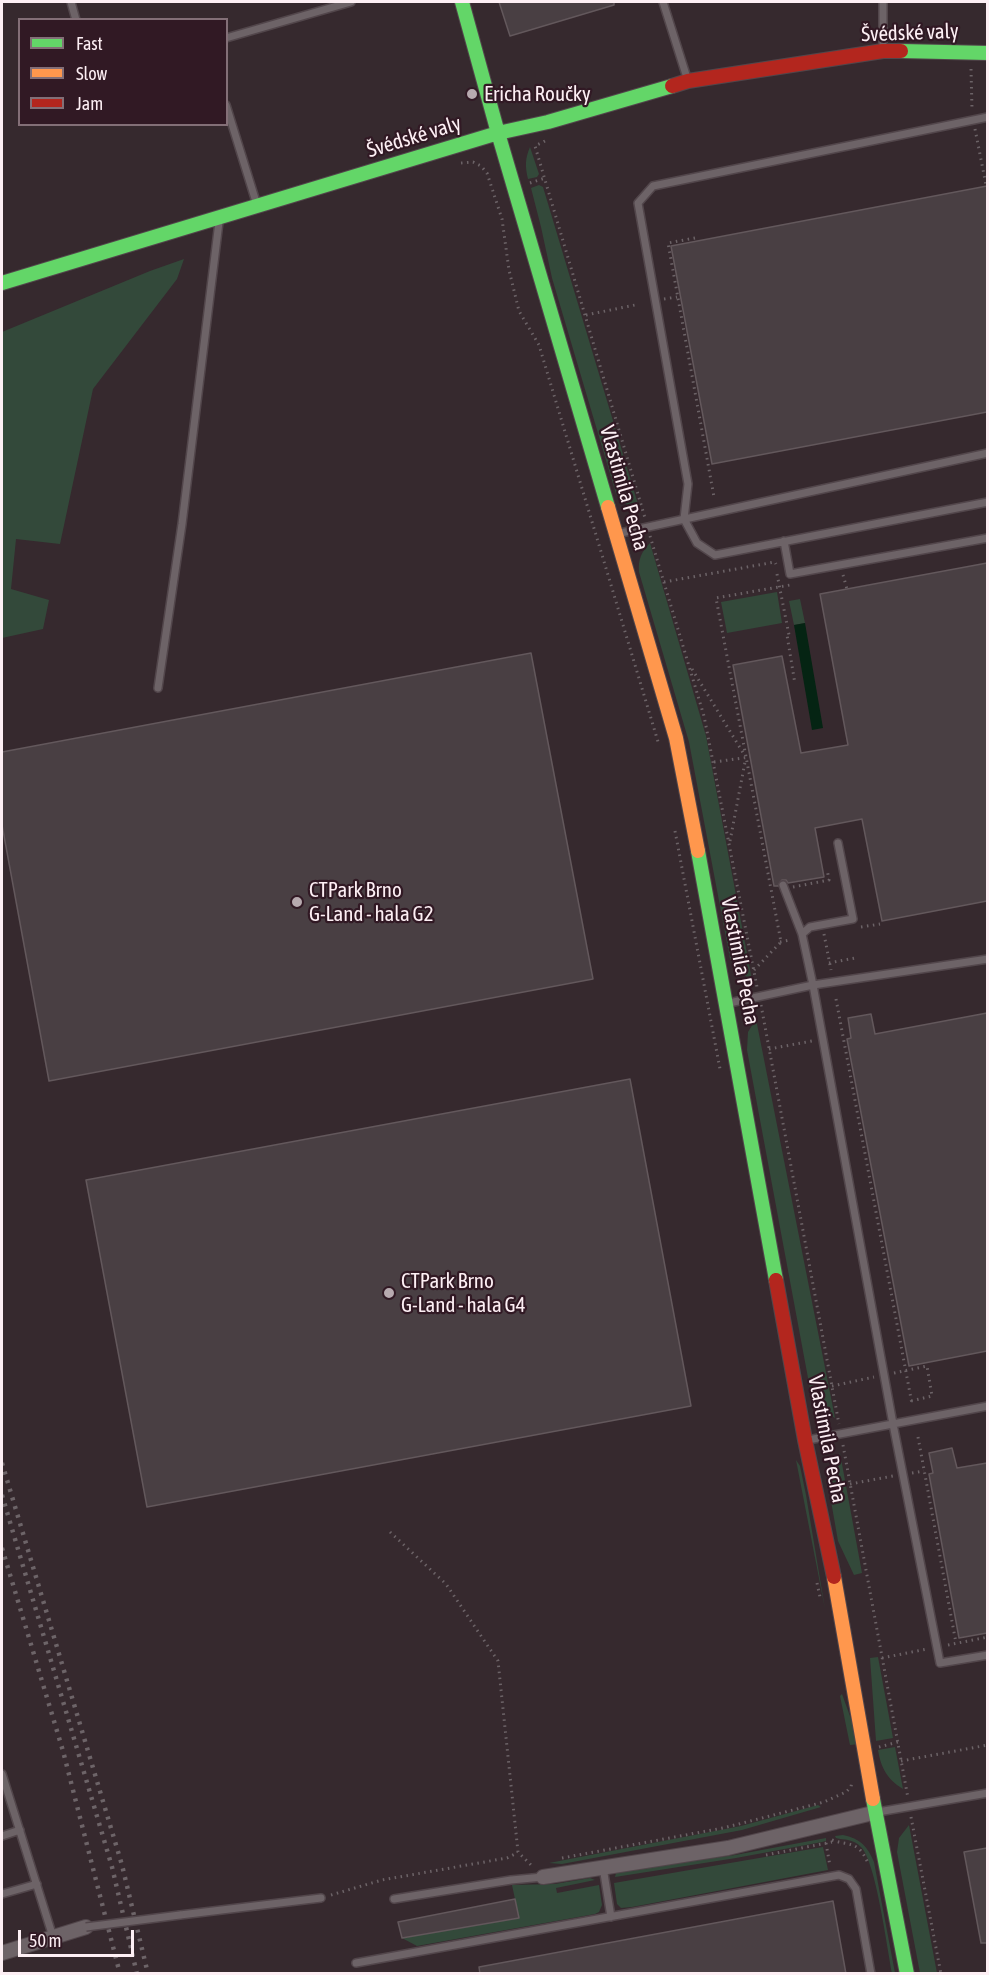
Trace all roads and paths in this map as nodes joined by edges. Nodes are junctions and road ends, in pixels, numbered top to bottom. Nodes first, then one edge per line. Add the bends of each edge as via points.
1 (71, 2) edge
2 (351, 2) edge
3 (462, 2) edge
4 (663, 2) edge
5 (883, 2) edge
6 (75, 18) edge
7 (228, 37) edge
8 (883, 51) junction
9 (987, 53) edge
10 (970, 63) dead end
11 (688, 81) junction
12 (972, 109) dead end
13 (228, 111) edge
14 (987, 117) edge
15 (548, 122) junction
16 (974, 124) dead end
17 (498, 133) junction
18 (451, 166) dead end
19 (986, 185) edge
20 (258, 207) junction
21 (219, 219) junction
22 (695, 238) dead end
23 (2, 283) edge
24 (677, 297) junction
25 (664, 299) dead end
26 (635, 305) dead end
27 (586, 315) junction
28 (987, 453) edge
29 (714, 497) dead end
30 (987, 502) edge
31 (684, 519) junction
32 (648, 528) junction
33 (616, 534) junction
34 (987, 538) edge
35 (783, 541) junction
36 (834, 577) dead end
37 (664, 582) junction
38 (790, 585) dead end
39 (780, 586) junction
40 (847, 589) dead end
41 (690, 665) junction
42 (795, 684) dead end
43 (158, 688) dead end
44 (659, 746) dead end
45 (748, 757) junction
46 (714, 762) junction
47 (675, 828) dead end
48 (729, 843) junction
49 (838, 843) dead end
50 (827, 869) dead end
51 (783, 886) junction
52 (771, 891) junction
53 (802, 934) junction
54 (824, 934) dead end
55 (790, 940) dead end
56 (780, 942) junction
57 (855, 958) dead end
58 (987, 959) edge
59 (829, 963) junction
60 (754, 970) junction
61 (831, 970) dead end
62 (813, 985) junction
63 (759, 997) junction
64 (836, 999) dead end
65 (727, 1004) junction
66 (843, 1036) junction
67 (837, 1037) dead end
68 (814, 1041) dead end
69 (769, 1049) junction
70 (721, 1075) dead end
71 (905, 1371) junction
72 (894, 1373) dead end
73 (876, 1377) dead end
74 (832, 1386) junction
75 (987, 1406) edge
76 (893, 1424) junction
77 (841, 1434) junction
78 (918, 1437) dead end
79 (805, 1440) junction
80 (924, 1471) junction
81 (912, 1473) dead end
82 (895, 1476) dead end
83 (850, 1484) junction
84 (390, 1532) dead end
85 (817, 1581) dead end
86 (821, 1605) dead end
87 (987, 1637) edge
88 (981, 1638) junction
89 (956, 1643) junction
90 (946, 1645) dead end
91 (927, 1649) dead end
92 (985, 1651) edge
93 (882, 1658) junction
94 (898, 1742) junction
95 (987, 1745) edge
96 (871, 1748) dead end
97 (901, 1761) junction
98 (2, 1774) edge
99 (853, 1779) dead end
100 (987, 1793) edge
101 (910, 1808) junction
102 (877, 1812) junction
103 (20, 1830) junction
104 (830, 1831) dead end
105 (2, 1836) edge
106 (826, 1843) dead end
107 (518, 1852) junction
108 (553, 1860) dead end
109 (541, 1862) dead end
110 (530, 1864) junction
111 (603, 1867) junction
112 (870, 1873) dead end
113 (832, 1876) junction
114 (543, 1877) junction
115 (37, 1884) junction
116 (2, 1894) edge
117 (321, 1898) joint
118 (394, 1899) dead end
119 (611, 1917) junction
120 (86, 1927) joint
121 (53, 1937) junction
122 (2, 1953) edge
123 (356, 1964) dead end
124 (871, 1974) edge
125 (907, 1974) edge
126 (941, 1974) edge

1 - 6 lane
2 - 7 lane
3 - 17 street
4 - 11 lane
5 - 8 lane
8 - 9 street, Švédské valy
8 - 11 street, Švédské valy
10 - 12 path
11 - 15 street, Švédské valy
13 - 20 lane
14 - 31 lane via 653,186 638,203 688,484
15 - 17 street, Švédské valy
15 - 27 path via 551,138 536,146
16 - 19 path
17 - 20 street, Švédské valy
17 - 33 street, Vlastimila Pecha
18 - 44 path via 473,162 487,173 502,219 519,311 539,345
20 - 21 street, Švédské valy
21 - 23 street, Švédské valy
21 - 43 lane
22 - 24 path via 668,243
24 - 25 path
24 - 29 path
26 - 27 path
27 - 32 path
28 - 31 lane
30 - 35 lane
31 - 32 lane
31 - 35 lane via 697,543 715,555
32 - 33 lane
32 - 37 path
33 - 65 street, Vlastimila Pecha via 676,738
34 - 35 lane via 790,574
36 - 40 path via 844,575
37 - 39 path via 775,561
37 - 41 path
38 - 39 path
39 - 42 path
39 - 45 path via 716,598
41 - 45 path
41 - 46 path
45 - 46 path
45 - 48 path
45 - 52 path
46 - 48 path
47 - 70 path
48 - 60 path
49 - 53 lane via 853,919 810,927
50 - 51 path via 829,880
51 - 52 path
51 - 53 lane
52 - 56 path
53 - 62 lane
54 - 59 path
55 - 56 path
56 - 60 path
57 - 59 path
58 - 62 lane
59 - 61 path
60 - 63 path
62 - 63 lane
62 - 76 lane
63 - 65 lane
63 - 69 path
64 - 66 path
65 - 79 street, Vlastimila Pecha
66 - 67 path
66 - 71 path
68 - 69 path
69 - 74 path
71 - 71 path via 927,1366 933,1396 911,1402
71 - 72 path
73 - 74 path
74 - 77 path
75 - 76 lane
76 - 77 lane
76 - 92 lane via 940,1663
77 - 79 lane
77 - 83 path
78 - 80 path
79 - 102 street, Vlastimila Pecha
80 - 81 path
80 - 89 path
82 - 83 path
83 - 93 path
84 - 107 path via 446,1584 498,1661
85 - 86 path
87 - 88 path
88 - 89 path
88 - 92 path
89 - 90 path
91 - 93 path
93 - 94 path
94 - 96 path
94 - 97 path
95 - 97 path
97 - 101 path
98 - 103 lane
99 - 108 path via 846,1792 824,1802 723,1827
100 - 101 lane
101 - 102 lane
101 - 126 path
102 - 111 street via 728,1848
102 - 125 street, Vlastimila Pecha
103 - 105 lane
103 - 115 lane
104 - 112 path via 832,1842 849,1843 863,1851
106 - 113 path
107 - 110 path
107 - 117 path via 507,1858 382,1880
109 - 110 path
110 - 114 path
111 - 114 street
111 - 119 lane
113 - 119 lane
113 - 124 lane via 844,1876 856,1889
114 - 118 lane
115 - 116 lane
115 - 121 lane
117 - 120 lane, bridge
119 - 123 lane
120 - 121 street
121 - 122 street

